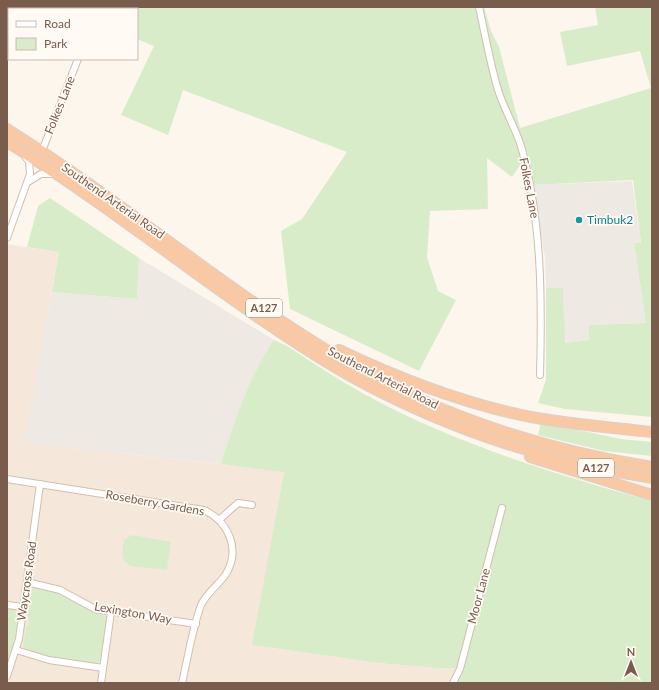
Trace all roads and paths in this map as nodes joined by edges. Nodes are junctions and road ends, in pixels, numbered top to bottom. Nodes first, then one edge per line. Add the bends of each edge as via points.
1 (479, 7) edge
2 (78, 60) edge
3 (7, 129) edge
4 (7, 142) edge
5 (17, 148) junction
6 (40, 150) junction
7 (58, 175) junction
8 (27, 183) junction
9 (7, 214) edge
10 (14, 217) junction
11 (7, 238) edge
12 (282, 321) junction
13 (540, 375) dead end
14 (352, 377) junction
15 (652, 432) edge
16 (652, 467) edge
17 (652, 478) edge
18 (7, 479) edge
19 (40, 484) junction
20 (652, 495) edge
21 (252, 505) dead end
22 (502, 508) dead end
23 (219, 520) junction
24 (27, 582) junction
25 (7, 605) edge
26 (24, 607) junction
27 (111, 612) junction
28 (196, 624) junction
29 (16, 650) junction
30 (103, 668) junction
31 (7, 676) edge
32 (101, 683) edge
33 (182, 683) edge
34 (453, 683) edge

1 - 13 street, Folkes Lane via 498,90 521,146 534,209 540,255
2 - 6 street, Folkes Lane via 44,146
3 - 6 highway, Southend Arterial Road / A127
4 - 5 highway, Southend Arterial Road / A127
5 - 7 highway, Southend Arterial Road / A127
5 - 8 street via 29,162
6 - 12 highway, Southend Arterial Road / A127
7 - 8 street via 41,174
7 - 14 highway, Southend Arterial Road / A127 via 276,330
8 - 10 street
9 - 10 street
10 - 11 street
12 - 15 highway via 382,370 469,402 531,417
12 - 16 highway, Southend Arterial Road / A127 via 357,368 461,416 550,446
14 - 17 highway, Southend Arterial Road / A127 via 430,414 513,446 577,463
14 - 20 highway via 402,406 455,431 562,469
18 - 19 street, Roseberry Gardens
19 - 23 street, Roseberry Gardens via 204,510
19 - 24 street, Waycross Road
21 - 23 street via 238,503
22 - 34 street, Moor Lane via 460,669
23 - 28 street, Roseberry Gardens via 230,538 231,559 226,574 202,603
24 - 26 street, Waycross Road
24 - 27 street, Lexington Way via 51,586 86,605
25 - 26 street
26 - 29 street, Waycross Road
27 - 28 street, Lexington Way
27 - 30 street
28 - 33 street, Roseberry Gardens
29 - 30 street via 49,660
29 - 31 street, Waycross Road
30 - 32 street

